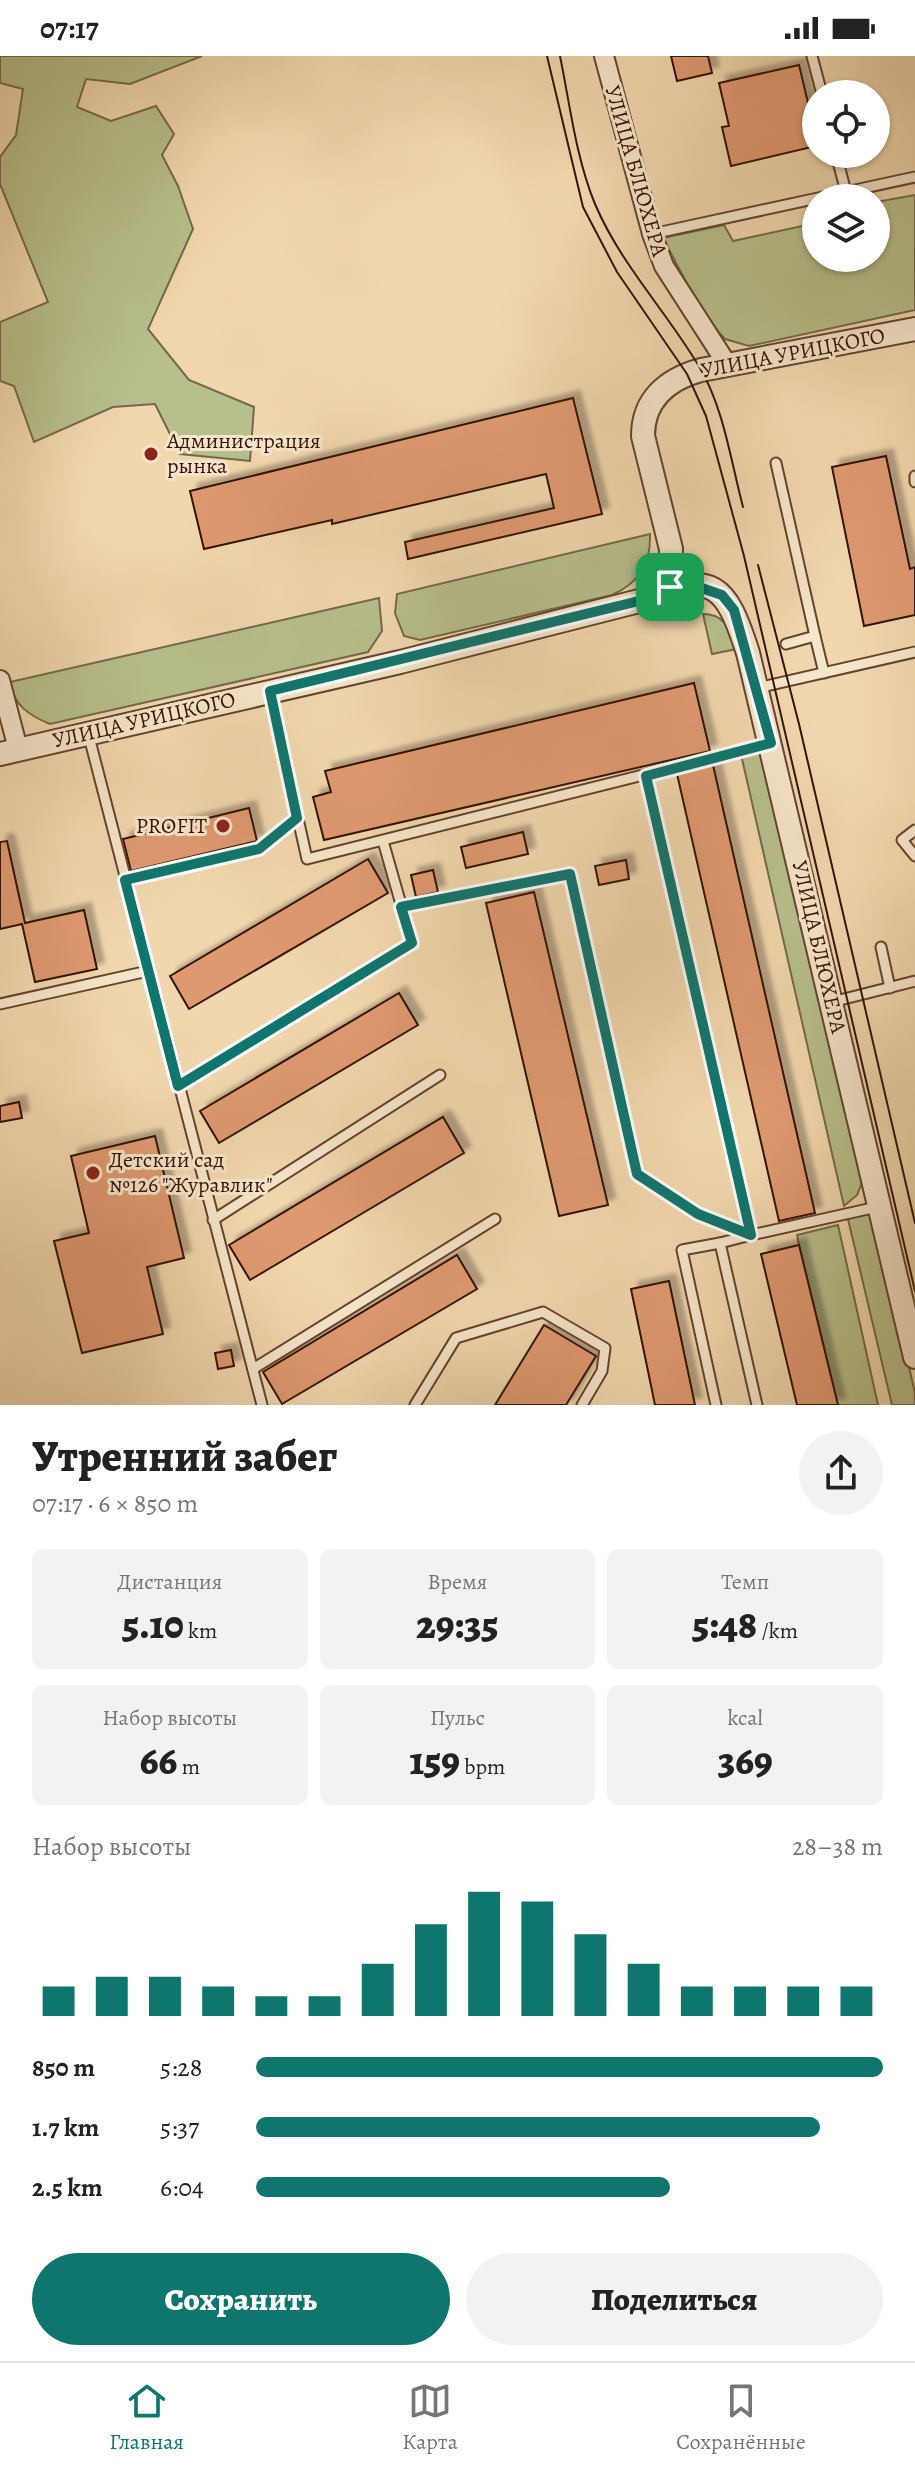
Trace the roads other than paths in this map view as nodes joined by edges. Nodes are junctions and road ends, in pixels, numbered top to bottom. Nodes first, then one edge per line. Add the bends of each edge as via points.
1 (604, 56) edge
2 (812, 56) edge
3 (818, 80) edge
4 (915, 177) edge
5 (883, 184) edge
6 (802, 202) edge
7 (652, 234) junction
8 (915, 329) edge
9 (727, 364) junction
10 (776, 463) dead end
11 (670, 587) junction
12 (815, 636) junction
13 (786, 644) dead end
14 (915, 652) edge
15 (824, 673) junction
16 (0, 680) edge
17 (757, 688) junction
18 (270, 691) junction
19 (88, 733) junction
20 (771, 743) junction
21 (9, 752) edge
22 (646, 776) junction
23 (297, 818) junction
24 (915, 830) edge
25 (383, 841) junction
26 (915, 856) edge
27 (125, 880) junction
28 (401, 907) junction
29 (881, 947) dead end
30 (148, 971) junction
31 (915, 981) edge
32 (890, 988) junction
33 (832, 1002) junction
34 (0, 1004) edge
35 (440, 1075) dead end
36 (178, 1086) junction
37 (878, 1207) junction
38 (495, 1219) dead end
39 (213, 1220) junction
40 (751, 1235) junction
41 (720, 1243) junction
42 (915, 1357) edge
43 (253, 1369) junction
44 (262, 1405) edge
45 (415, 1405) edge
46 (582, 1405) edge
47 (716, 1405) edge
48 (757, 1405) edge

1 - 7 street, УЛИЦА БЛЮХЕРА
2 - 3 lane
4 - 5 lane
6 - 7 lane
7 - 9 street, УЛИЦА БЛЮХЕРА via 664,266
8 - 9 street, УЛИЦА УРИЦКОГО
9 - 11 street, УЛИЦА УРИЦКОГО via 671,382 658,392 643,422 671,549
10 - 12 lane
11 - 17 street, УЛИЦА БЛЮХЕРА via 687,583 722,595 734,610
11 - 18 street, УЛИЦА УРИЦКОГО via 643,600
12 - 13 lane
12 - 15 lane
14 - 15 lane
15 - 17 lane
16 - 21 street
17 - 20 street, УЛИЦА БЛЮХЕРА
18 - 19 street, УЛИЦА УРИЦКОГО
18 - 23 lane
19 - 21 street, УЛИЦА УРИЦКОГО
19 - 27 lane
20 - 22 lane
20 - 33 street, УЛИЦА БЛЮХЕРА
22 - 25 lane
22 - 40 lane
23 - 25 lane via 307,859
23 - 27 lane via 259,849
24 - 26 lane via 902,840
25 - 28 lane
27 - 30 lane
28 - 36 lane via 412,943
28 - 40 lane via 570,874 637,1174 698,1214
29 - 32 lane
30 - 34 lane
30 - 36 lane
31 - 32 lane
32 - 33 lane
33 - 37 street, УЛИЦА БЛЮХЕРА
35 - 39 lane
36 - 39 lane
37 - 40 lane
37 - 42 street, УЛИЦА БЛЮХЕРА
38 - 43 lane
39 - 43 lane
40 - 41 lane
41 - 47 lane via 682,1250
41 - 48 lane
43 - 44 lane
45 - 46 lane via 456,1338 543,1312 605,1348 602,1371

